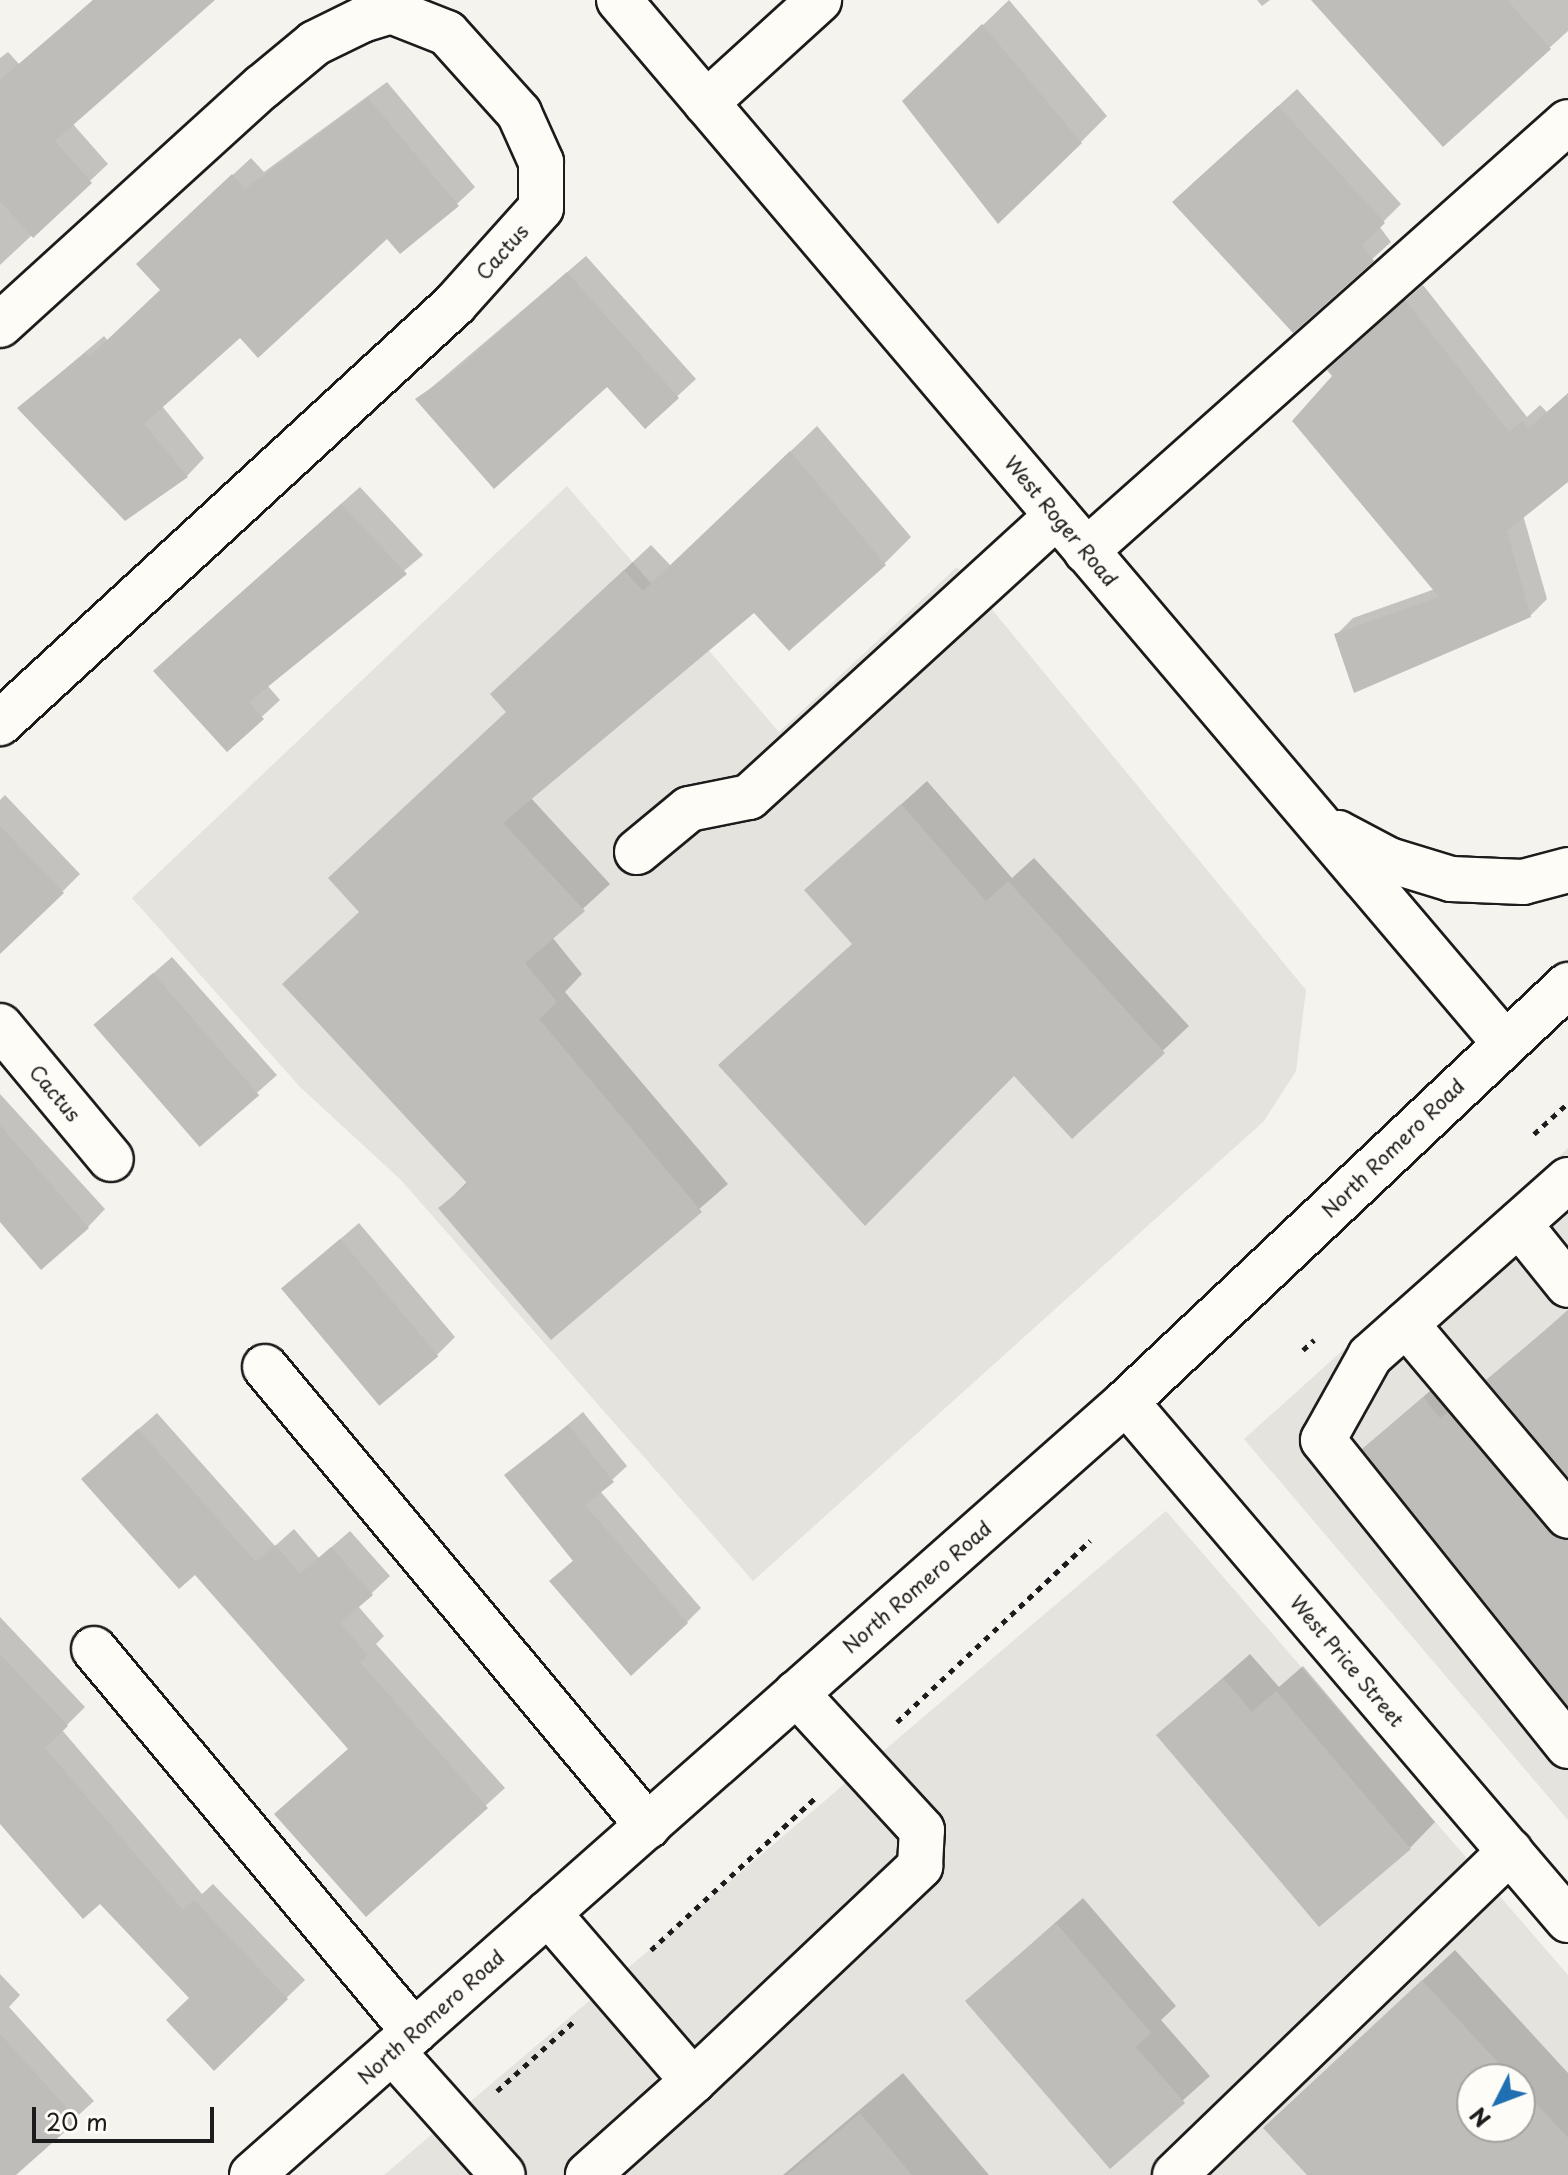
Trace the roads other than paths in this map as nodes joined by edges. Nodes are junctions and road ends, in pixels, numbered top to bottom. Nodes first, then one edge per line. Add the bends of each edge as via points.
1 (619, 0) edge
2 (819, 0) edge
3 (706, 103) junction
4 (1568, 122) edge
5 (0, 325) edge
6 (1057, 516) junction
7 (1086, 551) junction
8 (0, 723) edge
9 (1315, 821) junction
10 (637, 852) dead end
11 (1568, 870) edge
12 (1568, 985) edge
13 (0, 1026) edge
14 (1504, 1042) junction
15 (111, 1159) dead end
16 (1568, 1180) edge
17 (1519, 1224) junction
18 (1568, 1285) edge
19 (1406, 1324) junction
20 (265, 1367) dead end
21 (1126, 1402) junction
22 (1568, 1516) edge
23 (94, 1649) dead end
24 (796, 1693) junction
25 (1568, 1746) edge
26 (648, 1826) junction
27 (1510, 1851) junction
28 (548, 1913) junction
29 (1568, 1920) edge
30 (403, 2041) junction
31 (693, 2081) junction
32 (252, 2175) edge
33 (503, 2175) edge
34 (588, 2175) edge
35 (1175, 2175) edge

1 - 3 street, West Roger Road
2 - 3 street
3 - 6 street, West Roger Road
4 - 7 street
5 - 8 street, Cactus via 315,43 391,11 447,33 519,113 541,162 541,208 455,304
6 - 7 street, West Roger Road
6 - 10 street via 749,797 689,809
7 - 9 street, West Roger Road
9 - 11 street via 1389,860 1451,879 1523,882
9 - 14 street, West Roger Road
12 - 14 street, North Romero Road
13 - 15 street, Cactus
14 - 21 street, North Romero Road
16 - 17 street
17 - 18 street
17 - 19 street
19 - 22 street
19 - 25 street via 1370,1356 1323,1440
20 - 26 street
21 - 24 street, North Romero Road
21 - 27 street, West Price Street
23 - 30 street
24 - 26 street, North Romero Road
24 - 31 street via 922,1830 920,1866
26 - 28 street, North Romero Road
27 - 29 street, West Price Street
27 - 35 street
28 - 30 street, North Romero Road
28 - 31 street
30 - 32 street, North Romero Road
30 - 33 street
31 - 34 street

